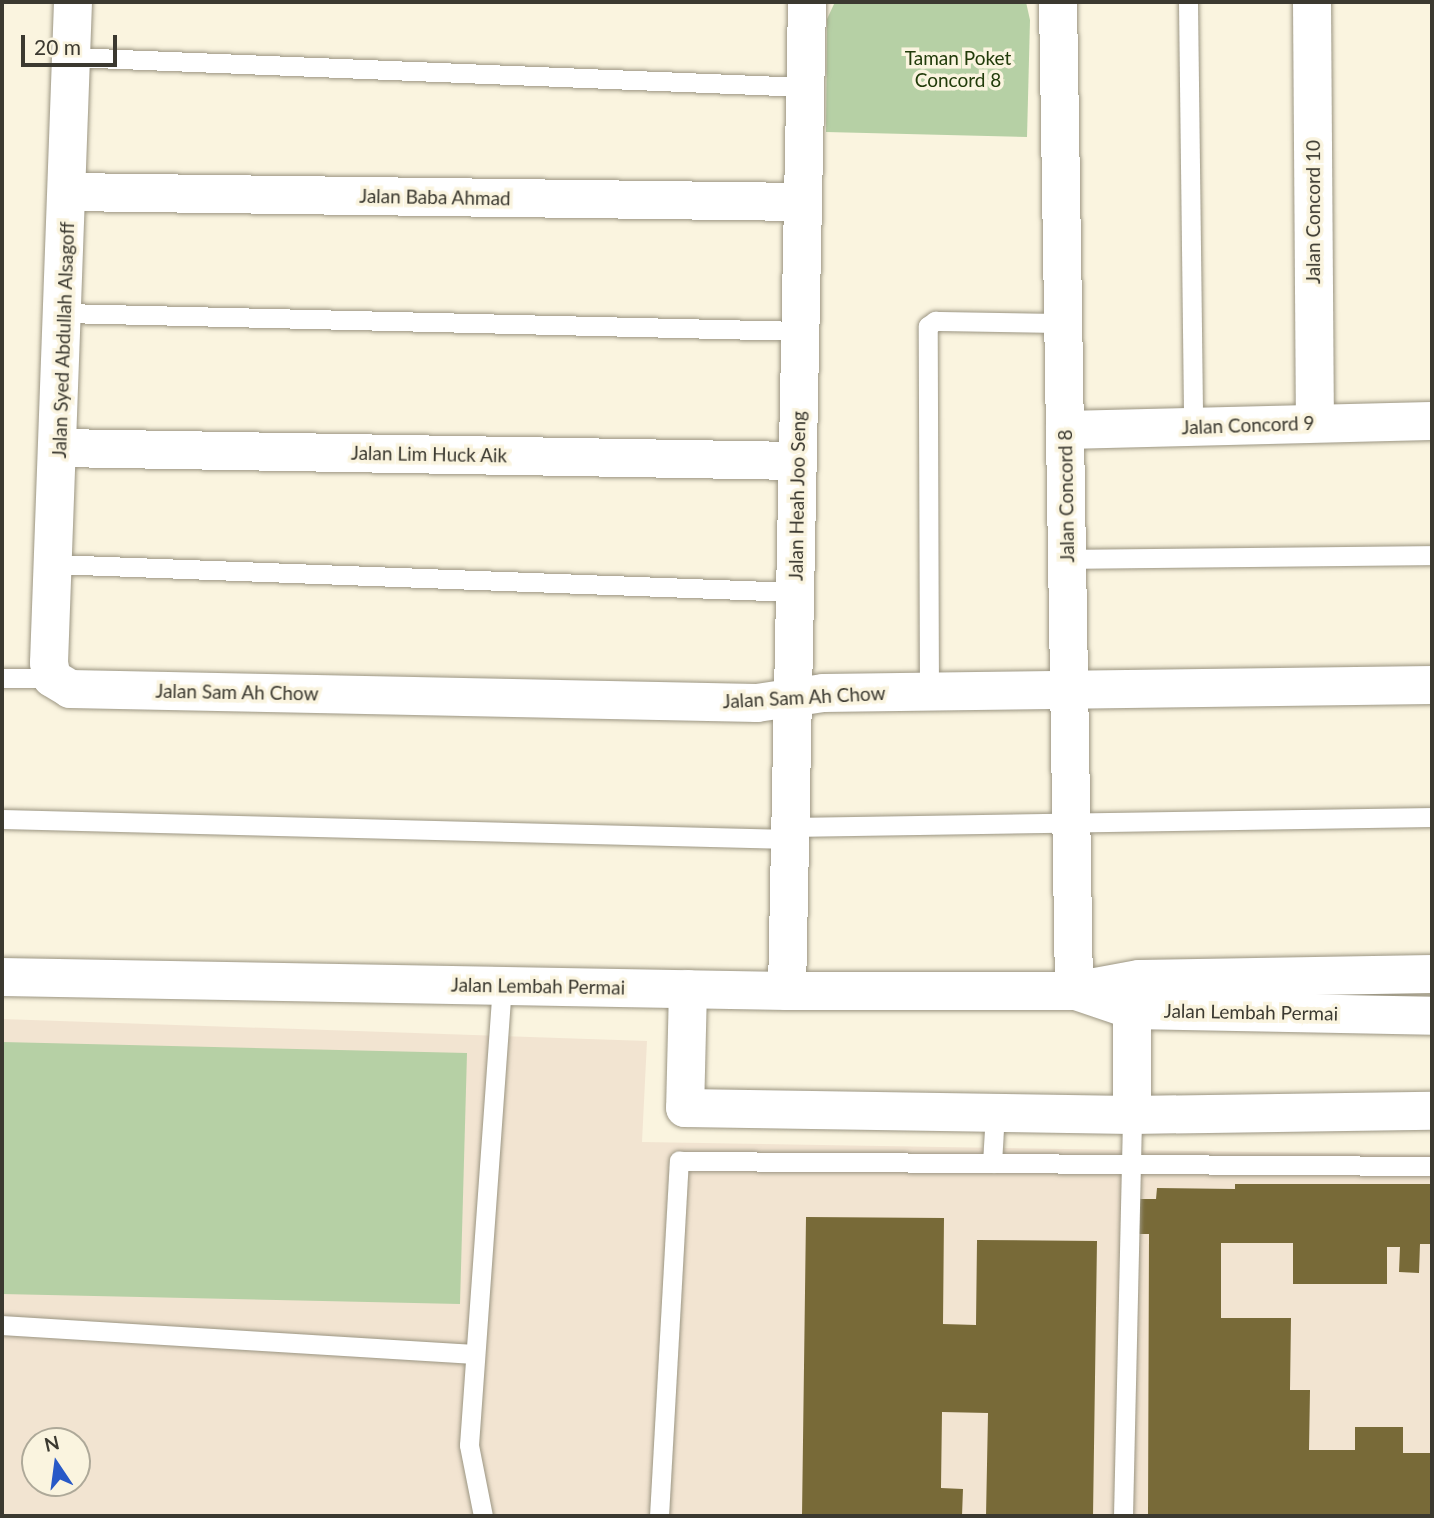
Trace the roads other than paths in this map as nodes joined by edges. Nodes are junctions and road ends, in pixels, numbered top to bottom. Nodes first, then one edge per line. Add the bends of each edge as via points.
1 (73, 2) edge
2 (807, 2) edge
3 (1058, 2) edge
4 (1188, 2) edge
5 (1312, 2) edge
6 (71, 57) junction
7 (806, 88) junction
8 (67, 192) junction
9 (803, 202) junction
10 (64, 313) junction
11 (1063, 323) junction
12 (800, 331) junction
13 (1432, 421) edge
14 (1315, 422) junction
15 (1193, 426) junction
16 (1065, 430) junction
17 (60, 448) junction
18 (797, 461) junction
19 (1432, 555) edge
20 (1067, 559) junction
21 (53, 564) junction
22 (795, 592) junction
23 (2, 678) edge
24 (52, 678) junction
25 (1432, 685) edge
26 (1069, 691) junction
27 (929, 692) junction
28 (792, 698) junction
29 (1432, 817) edge
30 (2, 819) edge
31 (1071, 821) junction
32 (790, 833) junction
33 (1432, 974) edge
34 (2, 977) edge
35 (502, 985) junction
36 (688, 989) junction
37 (1074, 990) junction
38 (787, 991) junction
39 (1132, 1010) junction
40 (1432, 1016) edge
41 (1432, 1111) edge
42 (995, 1113) junction
43 (1132, 1115) junction
44 (992, 1163) junction
45 (1130, 1164) junction
46 (1432, 1166) edge
47 (2, 1325) edge
48 (473, 1354) junction
49 (483, 1516) edge
50 (659, 1516) edge
51 (1123, 1516) edge

1 - 6 street, Jalan Syed Abdullah Alsagoff
2 - 7 street, Jalan Heah Joo Seng
3 - 11 street, Jalan Concord 8
4 - 15 lane
5 - 14 street, Jalan Concord 10
6 - 7 lane
6 - 8 street, Jalan Syed Abdullah Alsagoff
7 - 9 street, Jalan Heah Joo Seng
8 - 9 street, Jalan Baba Ahmad
8 - 10 street, Jalan Syed Abdullah Alsagoff
9 - 12 street, Jalan Heah Joo Seng
10 - 12 lane
10 - 17 street, Jalan Syed Abdullah Alsagoff
11 - 16 street, Jalan Concord 8
11 - 27 lane via 935,321 928,326
12 - 18 street, Jalan Heah Joo Seng
13 - 14 street, Jalan Concord 9
14 - 15 street, Jalan Concord 9
15 - 16 street, Jalan Concord 9
16 - 20 street, Jalan Concord 8
17 - 18 street, Jalan Lim Huck Aik
17 - 21 street, Jalan Syed Abdullah Alsagoff
18 - 22 street, Jalan Heah Joo Seng
19 - 20 lane
20 - 26 street, Jalan Concord 8
21 - 22 lane
21 - 24 street, Jalan Syed Abdullah Alsagoff
22 - 28 street, Jalan Heah Joo Seng
23 - 24 lane
24 - 28 street, Jalan Sam Ah Chow via 70,689 757,703
25 - 26 street, Jalan Sam Ah Chow
26 - 27 street, Jalan Sam Ah Chow
26 - 31 street, Jalan Concord 8
27 - 28 street, Jalan Sam Ah Chow
28 - 32 street, Jalan Heah Joo Seng
29 - 31 lane
30 - 32 lane
31 - 32 lane
31 - 37 street, Jalan Concord 8
32 - 38 street, Jalan Heah Joo Seng
33 - 37 street, Jalan Lembah Permai via 1139,979
34 - 35 street, Jalan Lembah Permai
35 - 36 street, Jalan Lembah Permai
35 - 48 lane via 481,1321
36 - 38 street, Jalan Lembah Permai
36 - 42 street via 685,1108
37 - 38 street, Jalan Lembah Permai
37 - 39 street, Jalan Lembah Permai
39 - 40 street, Jalan Lembah Permai
39 - 43 street
41 - 43 street
42 - 43 street
42 - 44 lane
43 - 45 lane
44 - 45 lane
44 - 50 lane via 679,1161
45 - 46 lane
45 - 51 lane
47 - 48 lane
48 - 49 lane via 469,1445

